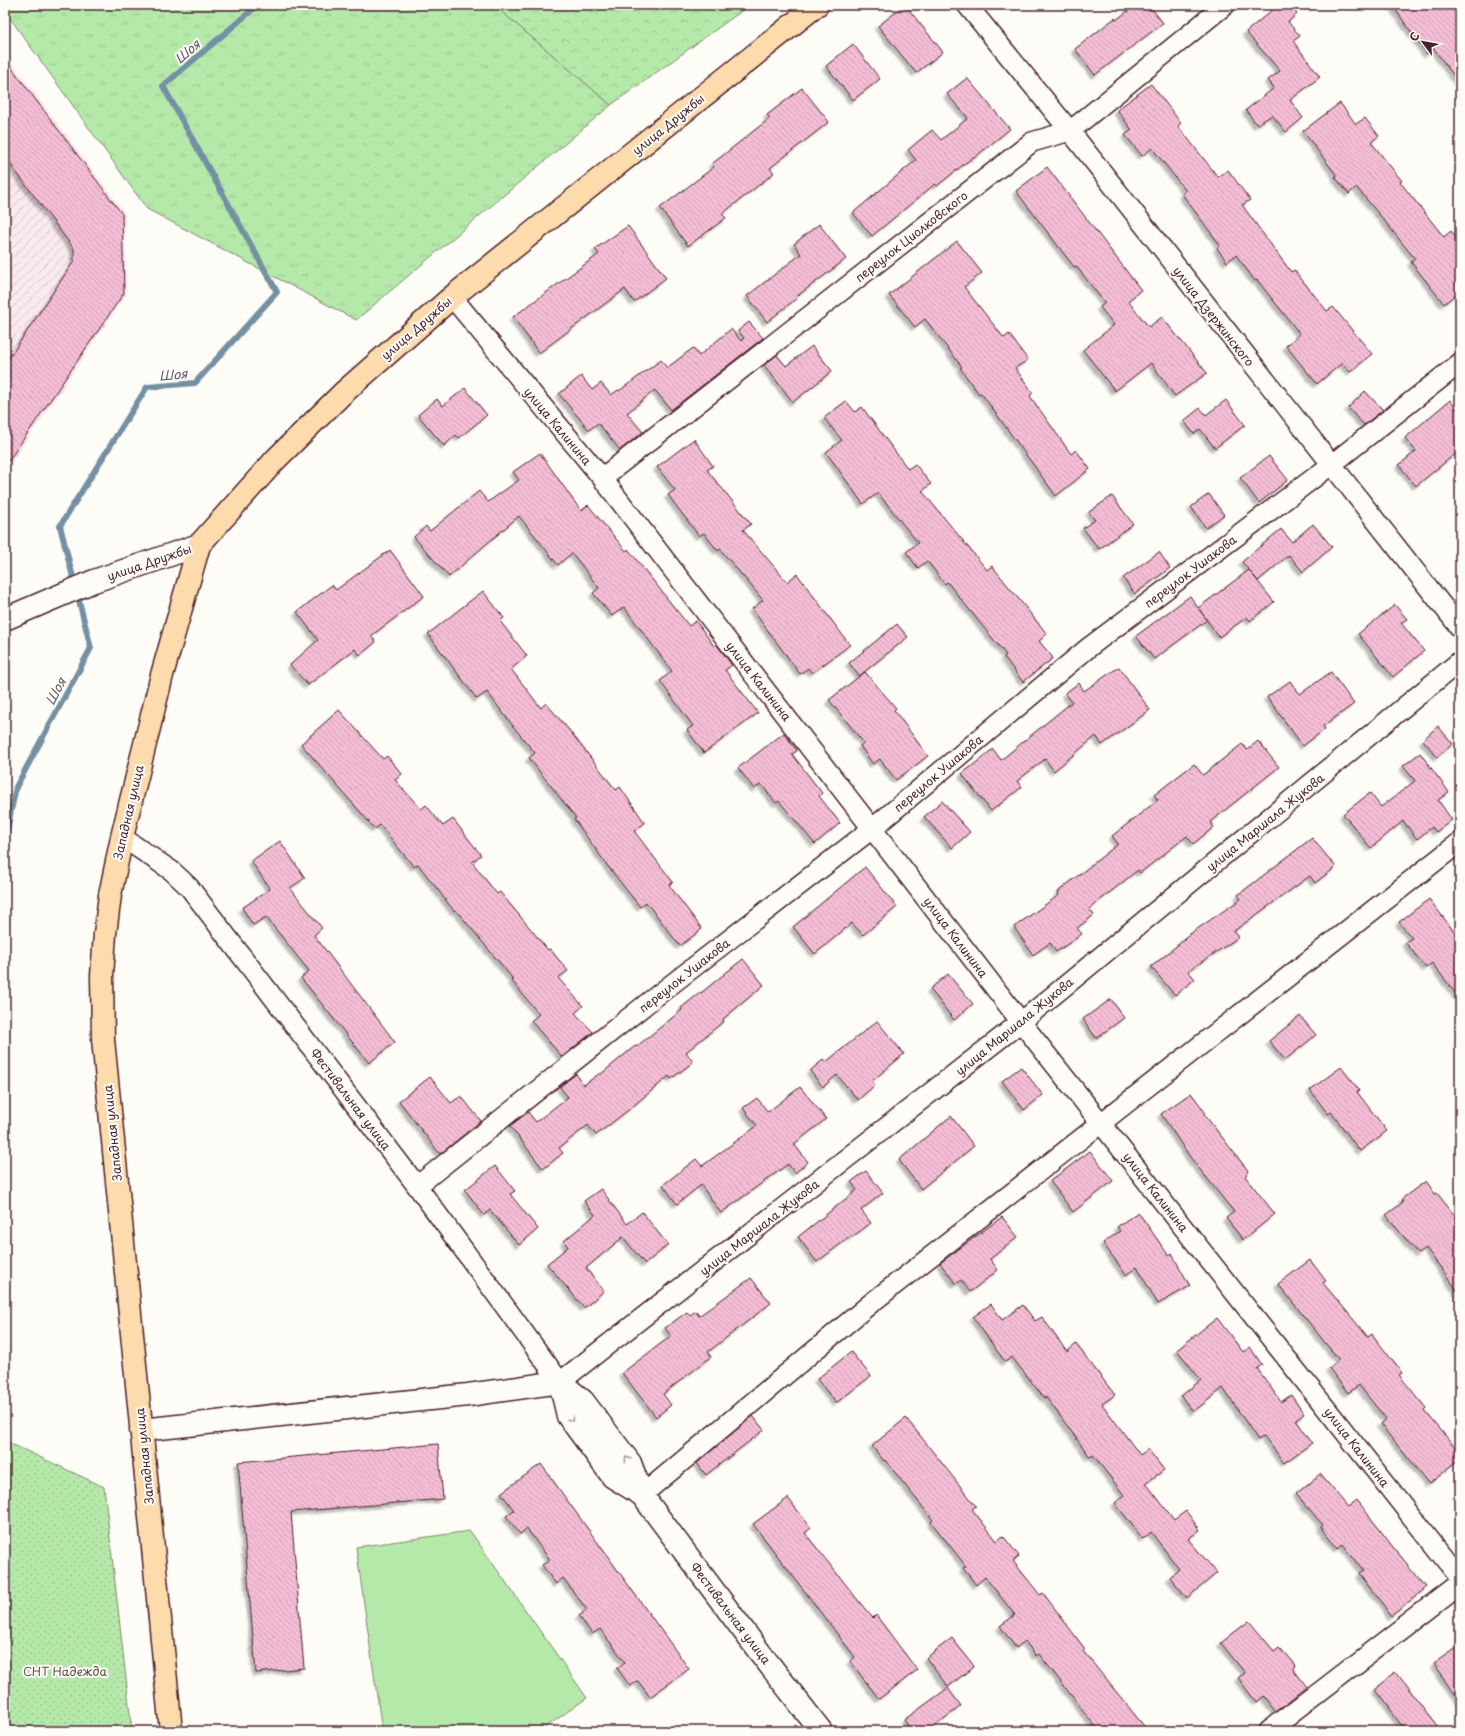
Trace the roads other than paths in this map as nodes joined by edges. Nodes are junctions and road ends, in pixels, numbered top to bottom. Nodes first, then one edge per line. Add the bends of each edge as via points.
1 (817, 5) edge
2 (967, 5) edge
3 (1225, 5) edge
4 (1070, 131) junction
5 (452, 297) junction
6 (1460, 363) edge
7 (1331, 465) junction
8 (602, 478) junction
9 (199, 545) junction
10 (5, 619) edge
11 (1460, 628) edge
12 (1460, 661) edge
13 (873, 828) junction
14 (122, 836) junction
15 (1460, 842) edge
16 (1021, 1022) junction
17 (1101, 1122) junction
18 (417, 1186) junction
19 (560, 1382) junction
20 (141, 1430) junction
21 (642, 1495) junction
22 (1460, 1578) edge
23 (1460, 1584) edge
24 (171, 1731) edge
25 (821, 1731) edge
26 (1269, 1731) edge

1 - 5 main road, улица Дружбы
2 - 4 street, улица Дзержинского
3 - 4 street, переулок Циолковского
4 - 7 street, улица Дзержинского
4 - 8 street, переулок Циолковского via 1032,142
5 - 8 street, улица Калинина
5 - 9 main road, улица Дружбы via 343,393 276,459
6 - 7 street, переулок Ушакова
7 - 11 street, улица Дзержинского
7 - 13 street, переулок Ушакова via 1088,648
8 - 13 street, улица Калинина
9 - 10 street, улица Дружбы via 94,581
9 - 14 main road, Западная улица via 162,675
12 - 16 street, улица Маршала Жукова
13 - 16 street, улица Калинина
13 - 18 street, переулок Ушакова
14 - 18 street, Фестивальная улица via 172,871 189,887
14 - 20 main road, Западная улица via 105,934 102,976 103,1039
15 - 17 street
16 - 17 street, улица Калинина
16 - 19 street, улица Маршала Жукова
17 - 21 street via 870,1304
17 - 22 street, улица Калинина
18 - 19 street, Фестивальная улица
19 - 20 street via 468,1395
19 - 21 street, Фестивальная улица via 568,1416 613,1478
20 - 24 main road, Западная улица
21 - 25 street, Фестивальная улица
23 - 26 street

